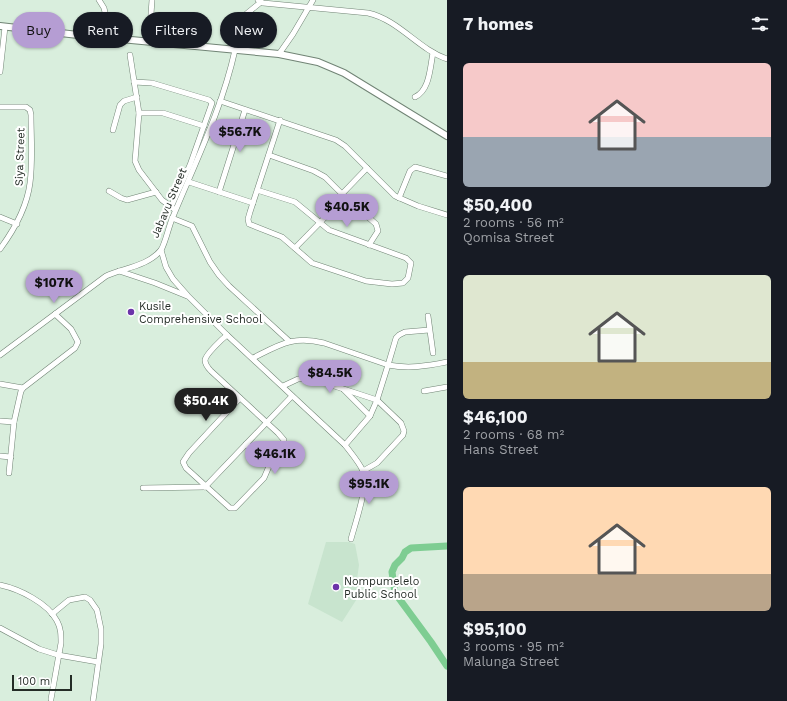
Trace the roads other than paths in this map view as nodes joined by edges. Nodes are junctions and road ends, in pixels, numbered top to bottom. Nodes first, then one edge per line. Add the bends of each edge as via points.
1 (99, 0) edge
2 (153, 0) edge
3 (313, 0) edge
4 (260, 1) edge
5 (308, 7) junction
6 (105, 12) edge
7 (152, 12) edge
8 (248, 12) edge
9 (2, 27) edge
10 (73, 35) edge
11 (212, 48) edge
12 (235, 50) junction
13 (433, 53) junction
14 (278, 54) junction
15 (130, 55) dead end
16 (447, 59) edge
17 (0, 70) edge
18 (134, 82) junction
19 (137, 97) junction
20 (416, 97) dead end
21 (220, 101) junction
22 (0, 107) edge
23 (245, 110) junction
24 (139, 114) junction
25 (280, 120) junction
26 (204, 126) junction
27 (112, 130) dead end
28 (447, 136) edge
29 (269, 155) junction
30 (366, 168) junction
31 (447, 176) edge
32 (189, 182) junction
33 (257, 190) junction
34 (109, 191) dead end
35 (156, 192) junction
36 (219, 192) junction
37 (343, 195) junction
38 (399, 198) junction
39 (253, 203) junction
40 (174, 209) junction
41 (447, 215) edge
42 (0, 217) edge
43 (172, 218) junction
44 (320, 223) junction
45 (17, 224) junction
46 (369, 245) junction
47 (295, 248) junction
48 (0, 249) edge
49 (161, 250) junction
50 (118, 271) junction
51 (188, 296) junction
52 (55, 314) junction
53 (428, 316) dead end
54 (429, 330) junction
55 (227, 335) junction
56 (289, 341) junction
57 (433, 353) dead end
58 (0, 355) edge
59 (253, 358) junction
60 (447, 362) edge
61 (388, 365) junction
62 (0, 384) edge
63 (283, 386) junction
64 (447, 387) edge
65 (23, 388) junction
66 (343, 390) junction
67 (424, 391) dead end
68 (292, 396) junction
69 (240, 398) junction
70 (377, 400) junction
71 (370, 416) junction
72 (0, 421) edge
73 (14, 422) junction
74 (266, 422) junction
75 (246, 444) junction
76 (345, 445) junction
77 (0, 456) edge
78 (10, 457) junction
79 (270, 464) junction
80 (363, 471) junction
81 (9, 473) dead end
82 (205, 487) junction
83 (144, 488) dead end
84 (351, 539) dead end
85 (0, 586) edge
86 (52, 614) junction
87 (0, 628) edge
88 (58, 655) junction
89 (98, 662) junction
90 (51, 699) dead end
91 (93, 701) edge

1 - 6 street
2 - 7 street
3 - 5 street
4 - 5 street
4 - 8 street
5 - 13 street via 380,16
5 - 14 street
9 - 10 street
9 - 17 street
11 - 12 street
12 - 14 street
12 - 21 street, Jabavu Street
13 - 16 street
13 - 20 street via 426,86
14 - 28 street via 313,60 334,68
15 - 18 street
18 - 19 street
18 - 26 street via 152,83 211,102 212,106
19 - 24 street
19 - 27 street via 120,105
21 - 23 street
21 - 32 street, Jabavu Street
22 - 45 street, Siya Street via 26,108 30,110 31,115 30,183
23 - 25 street
23 - 36 street
24 - 26 street via 163,113
24 - 35 street via 135,161
25 - 29 street
25 - 30 street via 339,142
26 - 40 street
29 - 33 street
29 - 37 street via 320,174
30 - 37 street
30 - 38 street
31 - 38 street via 415,167 410,171
32 - 36 street
32 - 40 street, Jabavu Street
33 - 39 street
33 - 44 street via 295,202
34 - 35 street via 127,200
35 - 40 street
36 - 39 street
37 - 44 street
37 - 46 street via 376,224 378,231
38 - 41 street
39 - 47 street via 249,224 282,237
40 - 43 street, Jabavu Street
42 - 45 street
43 - 49 street, Jabavu Street
43 - 56 street via 192,226 219,275
44 - 46 street via 329,230
44 - 47 street
45 - 48 street, Siya Street
46 - 47 street via 408,259 408,278 403,283 392,284 359,279 310,262
49 - 50 street, Jabavu Street via 144,262
49 - 51 street via 166,267
50 - 51 street
50 - 52 street, Jabavu Street via 106,276
51 - 55 street
52 - 58 street, Jabavu Street
52 - 65 street via 71,329 78,340 78,345
53 - 54 street
54 - 57 street
54 - 61 street via 405,332 397,336
55 - 59 street
55 - 69 street via 205,360 209,369
56 - 59 street
56 - 61 street via 314,340
59 - 63 street
60 - 61 street via 419,367
61 - 70 street
62 - 65 street
63 - 66 street via 302,378
63 - 68 street
64 - 67 street
65 - 73 street
66 - 70 street
66 - 71 street
68 - 74 street
68 - 76 street
69 - 74 street
69 - 82 street via 183,462
70 - 71 street
70 - 80 street via 401,423 404,431 400,440 377,463
71 - 76 street
72 - 73 street
73 - 78 street
74 - 75 street
74 - 79 street via 284,440
75 - 79 street
75 - 82 street
76 - 80 street
77 - 78 street
78 - 81 street
79 - 82 street via 264,478 235,508 227,507
80 - 84 street via 364,487
82 - 83 street
85 - 86 street via 26,594
86 - 88 street via 61,633
86 - 89 street via 69,600 84,597 90,600 97,610 101,629
87 - 88 street via 38,649
88 - 89 street
88 - 90 street
89 - 91 street

